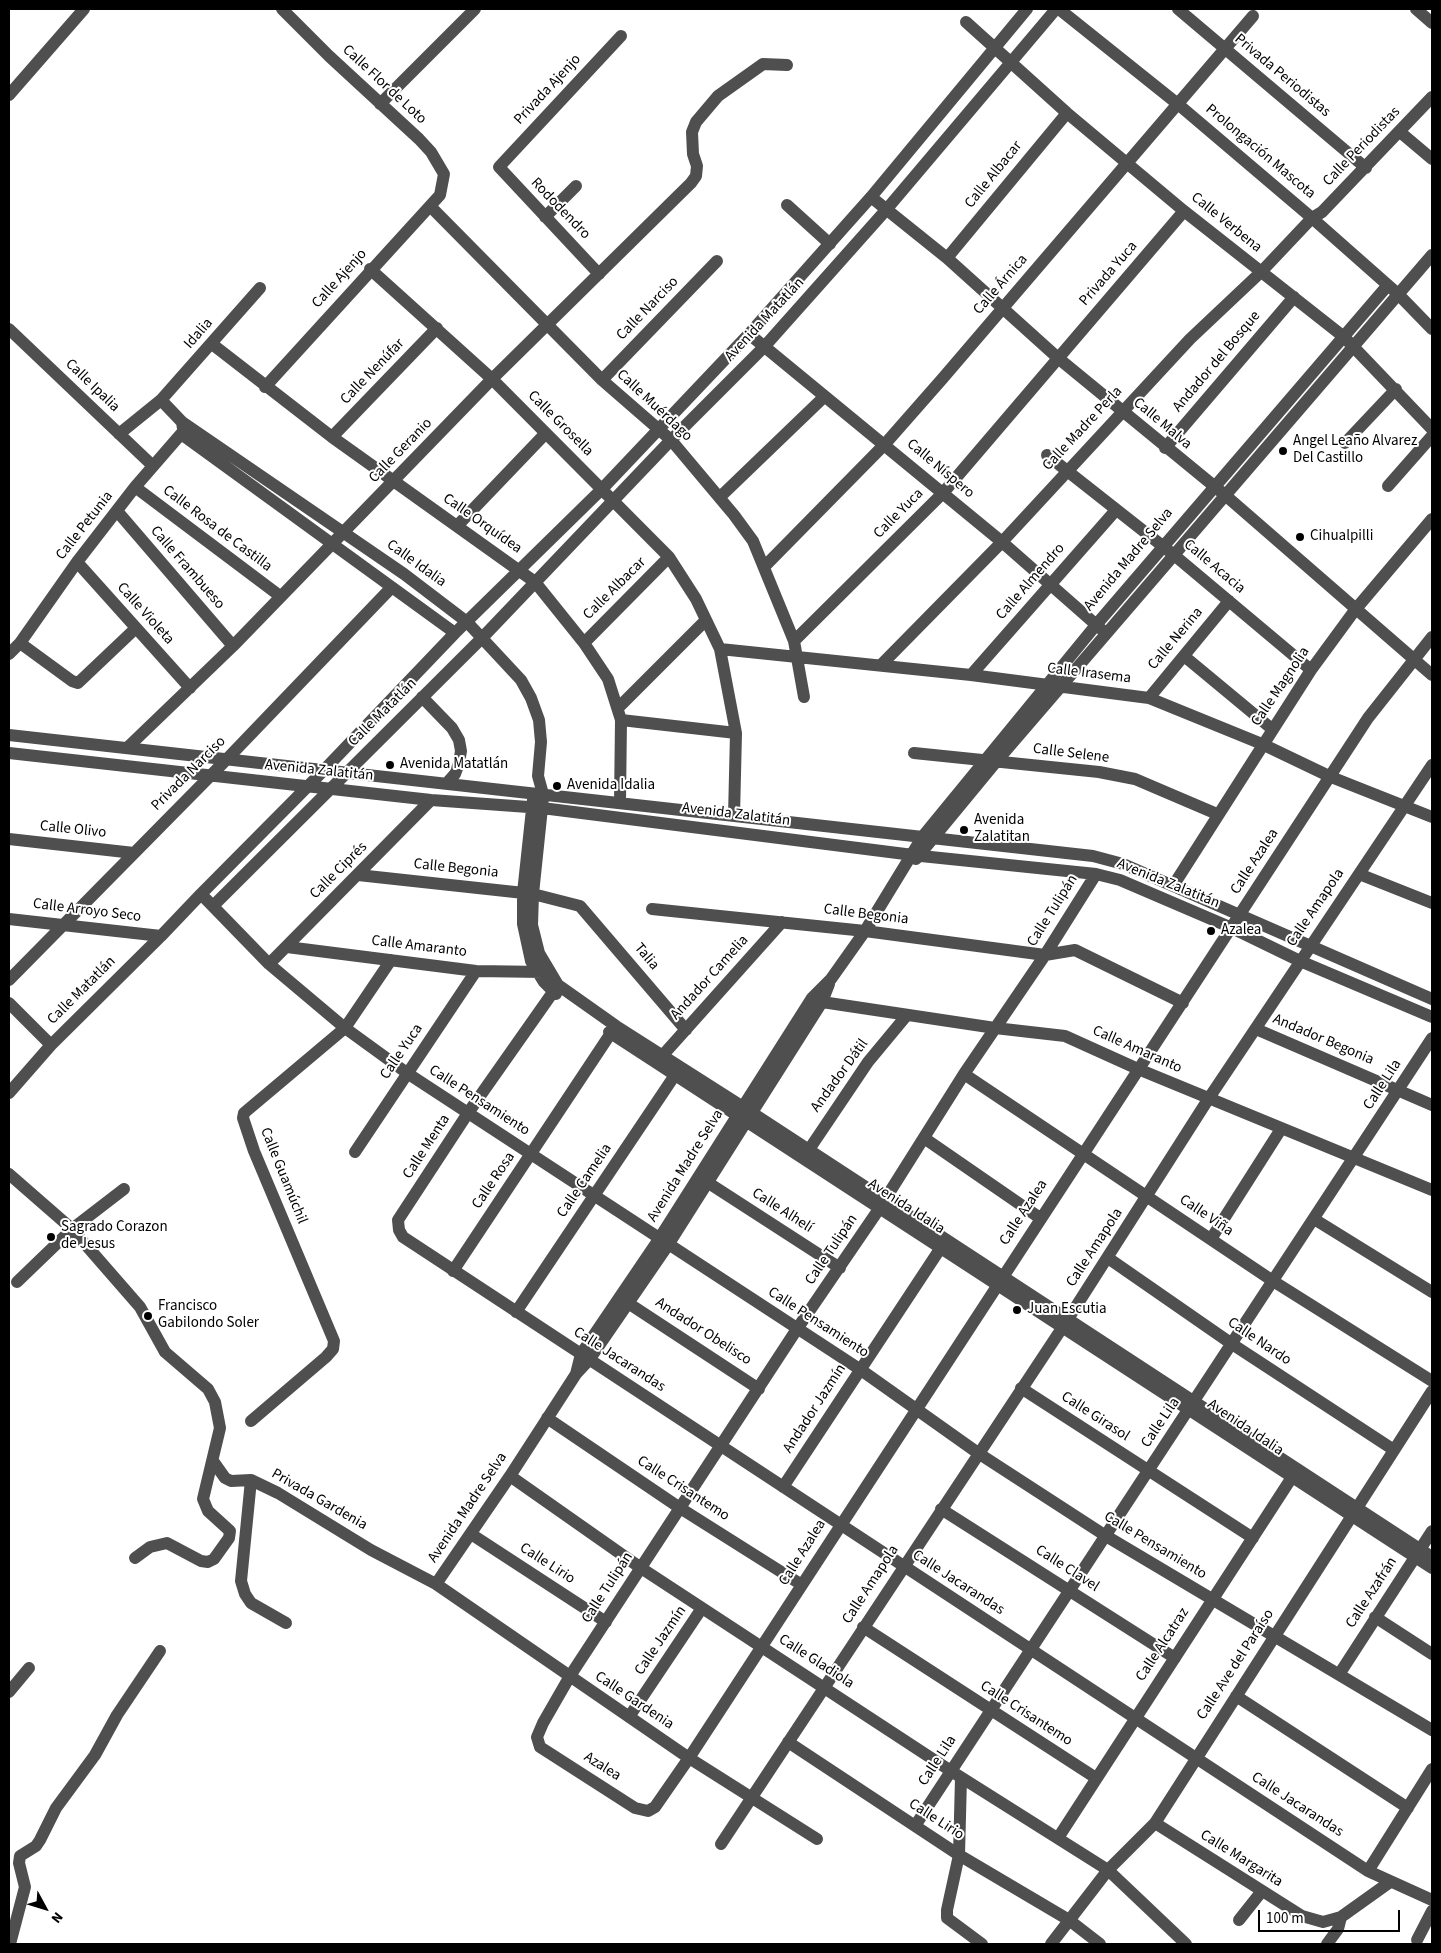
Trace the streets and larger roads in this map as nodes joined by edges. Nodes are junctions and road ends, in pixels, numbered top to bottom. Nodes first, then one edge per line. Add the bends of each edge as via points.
1 (84, 9) edge
2 (282, 9) edge
3 (475, 9) edge
4 (1027, 9) edge
5 (1058, 9) edge
6 (1178, 9) edge
7 (1416, 9) edge
8 (1253, 16) dead end
9 (966, 22) dead end
10 (1432, 23) edge
11 (621, 36) dead end
12 (995, 48) junction
13 (1226, 49) junction
14 (1011, 62) junction
15 (787, 65) dead end
16 (9, 94) edge
17 (1432, 97) edge
18 (380, 104) junction
19 (1179, 105) junction
20 (1066, 113) junction
21 (1400, 132) junction
22 (1432, 159) edge
23 (1128, 164) junction
24 (499, 167) joint
25 (1366, 168) junction
26 (576, 186) dead end
27 (440, 195) joint
28 (872, 198) junction
29 (787, 205) dead end
30 (430, 206) junction
31 (886, 210) junction
32 (1184, 210) junction
33 (545, 217) junction
34 (1312, 218) junction
35 (830, 244) junction
36 (1432, 254) edge
37 (947, 258) junction
38 (717, 261) dead end
39 (370, 269) junction
40 (1261, 272) junction
41 (599, 274) junction
42 (1388, 285) junction
43 (260, 288) dead end
44 (1398, 294) junction
45 (1294, 297) junction
46 (1002, 308) junction
47 (548, 325) junction
48 (437, 328) junction
49 (9, 329) edge
50 (1432, 329) edge
51 (748, 334) junction
52 (1344, 336) junction
53 (212, 344) junction
54 (1354, 346) junction
55 (764, 347) junction
56 (1058, 358) junction
57 (492, 379) junction
58 (602, 380) junction
59 (265, 387) junction
60 (1396, 389) junction
61 (824, 397) junction
62 (161, 400) junction
63 (1121, 411) junction
64 (182, 428) junction
65 (1432, 428) edge
66 (659, 429) junction
67 (546, 433) junction
68 (119, 434) junction
69 (1432, 436) edge
70 (332, 437) junction
71 (672, 440) junction
72 (1345, 443) dead end
73 (884, 444) junction
74 (1165, 448) junction
75 (1047, 455) dead end
76 (153, 466) junction
77 (1066, 471) junction
78 (394, 483) junction
79 (1214, 486) junction
80 (1388, 486) dead end
81 (135, 488) junction
82 (602, 489) junction
83 (943, 493) junction
84 (1225, 495) junction
85 (720, 497) junction
86 (614, 501) junction
87 (1116, 510) junction
88 (117, 511) junction
89 (1432, 519) edge
90 (457, 526) junction
91 (343, 532) junction
92 (1002, 542) junction
93 (333, 543) junction
94 (1162, 546) junction
95 (1174, 555) junction
96 (669, 557) junction
97 (77, 562) junction
98 (764, 567) junction
99 (521, 570) junction
100 (535, 582) junction
101 (1050, 586) junction
102 (391, 588) junction
103 (280, 596) junction
104 (1229, 601) junction
105 (1355, 610) junction
106 (706, 620) junction
107 (467, 622) junction
108 (1096, 625) junction
109 (136, 628) junction
110 (455, 633) junction
111 (1106, 634) junction
112 (1432, 636) edge
113 (482, 638) junction
114 (794, 641) junction
115 (20, 643) junction
116 (584, 643) junction
117 (233, 646) junction
118 (720, 649) junction
119 (9, 654) edge
120 (1184, 656) junction
121 (797, 657) junction
122 (1413, 659) junction
123 (881, 665) junction
124 (1311, 670) junction
125 (970, 675) junction
126 (1432, 675) edge
127 (1046, 685) junction
128 (1061, 686) junction
129 (190, 688) junction
130 (422, 697) junction
131 (804, 697) dead end
132 (1149, 698) junction
133 (619, 714) junction
134 (1272, 730) junction
135 (736, 733) junction
136 (9, 735) edge
137 (1262, 744) junction
138 (127, 748) junction
139 (9, 753) edge
140 (914, 753) dead end
141 (227, 759) junction
142 (990, 761) junction
143 (1432, 765) edge
144 (324, 770) junction
145 (347, 773) junction
146 (211, 775) junction
147 (1331, 777) junction
148 (447, 783) junction
149 (309, 786) junction
150 (331, 789) junction
151 (538, 794) junction
152 (431, 800) junction
153 (620, 803) junction
154 (1404, 806) junction
155 (538, 807) junction
156 (1217, 814) junction
157 (734, 816) junction
158 (1432, 817) edge
159 (929, 837) junction
160 (9, 839) edge
161 (134, 853) junction
162 (916, 855) junction
163 (1096, 874) junction
164 (1359, 874) junction
165 (358, 875) junction
166 (1173, 886) junction
167 (528, 893) junction
168 (201, 894) junction
169 (1432, 903) edge
170 (213, 906) junction
171 (580, 906) joint
172 (652, 909) dead end
173 (1240, 915) junction
174 (9, 919) edge
175 (782, 922) junction
176 (64, 925) junction
177 (1232, 928) junction
178 (865, 931) junction
179 (1058, 934) junction
180 (161, 936) junction
181 (1311, 946) junction
182 (287, 947) junction
183 (1075, 950) junction
184 (1045, 955) junction
185 (391, 960) junction
186 (1300, 961) junction
187 (269, 964) junction
188 (476, 971) junction
189 (543, 972) junction
190 (9, 980) edge
191 (555, 988) junction
192 (1432, 999) edge
193 (817, 1000) junction
194 (9, 1003) edge
195 (1183, 1003) junction
196 (907, 1015) junction
197 (1432, 1017) edge
198 (345, 1028) junction
199 (995, 1028) junction
200 (1256, 1028) junction
201 (686, 1030) junction
202 (611, 1033) junction
203 (1432, 1038) edge
204 (51, 1045) junction
205 (663, 1055) junction
206 (1138, 1069) junction
207 (678, 1071) junction
208 (407, 1073) junction
209 (964, 1074) junction
210 (1398, 1090) junction
211 (9, 1093) edge
212 (1209, 1098) junction
213 (1432, 1105) edge
214 (468, 1113) junction
215 (744, 1114) junction
216 (1281, 1128) junction
217 (924, 1138) junction
218 (355, 1152) dead end
219 (1082, 1153) junction
220 (531, 1154) junction
221 (806, 1154) junction
222 (1354, 1159) junction
223 (9, 1174) edge
224 (707, 1182) junction
225 (124, 1189) dead end
226 (1432, 1190) edge
227 (1148, 1195) junction
228 (595, 1196) junction
229 (882, 1204) junction
230 (1040, 1218) junction
231 (1314, 1219) junction
232 (72, 1229) junction
233 (398, 1230) joint
234 (1211, 1239) junction
235 (664, 1242) junction
236 (940, 1249) junction
237 (1108, 1258) junction
238 (840, 1268) junction
239 (453, 1271) junction
240 (1000, 1281) junction
241 (1273, 1281) junction
242 (17, 1282) dead end
243 (1432, 1292) edge
244 (628, 1303) junction
245 (516, 1312) junction
246 (1066, 1323) junction
247 (797, 1329) junction
248 (1232, 1344) junction
249 (585, 1357) junction
250 (861, 1370) junction
251 (1432, 1381) edge
252 (1021, 1388) junction
253 (759, 1389) junction
254 (1432, 1392) edge
255 (1191, 1406) junction
256 (916, 1409) junction
257 (547, 1418) junction
258 (251, 1421) dead end
259 (720, 1446) junction
260 (1394, 1450) junction
261 (978, 1452) junction
262 (213, 1461) junction
263 (1148, 1471) junction
264 (1294, 1474) junction
265 (510, 1476) junction
266 (251, 1480) junction
267 (783, 1487) junction
268 (680, 1508) junction
269 (941, 1509) junction
270 (1353, 1513) junction
271 (840, 1525) junction
272 (1432, 1530) edge
273 (471, 1534) junction
274 (1106, 1536) junction
275 (1252, 1538) junction
276 (1417, 1553) junction
277 (1432, 1557) edge
278 (135, 1558) dead end
279 (903, 1566) junction
280 (641, 1568) junction
281 (1432, 1568) edge
282 (436, 1584) junction
283 (802, 1585) junction
284 (1070, 1590) junction
285 (1213, 1599) junction
286 (702, 1608) junction
287 (1376, 1617) junction
288 (606, 1622) junction
289 (286, 1623) dead end
290 (863, 1627) junction
291 (1275, 1635) junction
292 (762, 1647) junction
293 (1031, 1650) junction
294 (160, 1652) dead end
295 (1432, 1654) edge
296 (1174, 1658) junction
297 (29, 1668) dead end
298 (1340, 1673) junction
299 (570, 1676) junction
300 (825, 1686) junction
301 (9, 1692) edge
302 (1236, 1696) junction
303 (991, 1710) junction
304 (629, 1717) junction
305 (1135, 1718) junction
306 (1432, 1730) edge
307 (788, 1742) junction
308 (540, 1748) joint
309 (690, 1758) junction
310 (1196, 1758) junction
311 (1432, 1769) edge
312 (956, 1774) junction
313 (1096, 1778) junction
314 (751, 1798) junction
315 (1408, 1808) junction
316 (648, 1810) joint
317 (1155, 1823) junction
318 (915, 1826) junction
319 (1058, 1838) junction
320 (817, 1840) dead end
321 (721, 1844) dead end
322 (959, 1855) junction
323 (1108, 1870) junction
324 (1368, 1871) junction
325 (1390, 1882) junction
326 (1262, 1891) junction
327 (1432, 1900) edge
328 (1432, 1911) edge
329 (1341, 1917) junction
330 (1069, 1920) junction
331 (1239, 1920) dead end
332 (1417, 1940) dead end
333 (10, 1944) edge
334 (982, 1944) edge
335 (1051, 1944) edge
336 (1100, 1944) edge
337 (1186, 1944) edge
338 (1327, 1944) edge

1 - 16 street
2 - 18 street, Calle Flor de Loto
3 - 18 street
4 - 12 street, Avenida Matatlán
5 - 14 street, Avenida Matatlán
5 - 19 street, Prolongación Mascota
6 - 13 street, Privada Periodistas
7 - 10 street
8 - 13 street, Calle Árnica
9 - 12 street, Calle Verbena
11 - 24 street, Privada Ajenjo
12 - 14 street, Calle Verbena
12 - 28 street, Avenida Matatlán
13 - 19 street, Calle Árnica
13 - 25 street, Privada Periodistas
14 - 20 street, Calle Verbena
14 - 31 street, Avenida Matatlán
15 - 41 street, Calle Geranio via 763,64 718,96 696,122 692,132 696,176
17 - 21 street, Calle Periodistas
18 - 27 street, Calle Flor de Loto via 436,159 444,174
19 - 23 street, Calle Árnica
19 - 34 street, Prolongación Mascota
20 - 23 street, Calle Verbena
20 - 37 street, Calle Albacar
21 - 22 street
21 - 25 street, Calle Periodistas
23 - 32 street, Calle Verbena
23 - 46 street, Calle Árnica
24 - 33 street, Rododendro
25 - 34 street, Calle Periodistas
26 - 33 street
27 - 30 street, Calle Ajenjo
28 - 31 street, Calle Malva
28 - 35 street, Avenida Matatlán
29 - 35 street
30 - 39 street, Calle Ajenjo
30 - 47 street, Calle Muérdago
31 - 37 street, Calle Malva
31 - 55 street, Avenida Matatlán
32 - 40 street, Calle Verbena
32 - 56 street, Privada Yuca
33 - 41 street, Rododendro
34 - 40 street, Calle Madre Perla
34 - 42 street, Prolongación Mascota
35 - 51 street, Avenida Matatlán
36 - 44 street, Avenida Madre Selva
37 - 46 street, Calle Malva
38 - 58 street, Calle Narciso
39 - 48 street, Calle Grosella
39 - 59 street, Calle Ajenjo
40 - 45 street, Calle Verbena
40 - 63 street, Calle Madre Perla
41 - 47 street, Calle Geranio
42 - 44 street, Prolongación Mascota
42 - 52 street, Avenida Madre Selva
43 - 53 street, Idalia
44 - 50 street, Prolongación Mascota
44 - 54 street, Avenida Madre Selva
45 - 52 street, Calle Verbena
45 - 74 street, Andador del Bosque
46 - 56 street, Calle Malva
46 - 73 street, Calle Árnica
47 - 57 street, Calle Geranio
47 - 58 street, Calle Muérdago
48 - 57 street, Calle Grosella
48 - 70 street, Calle Nenúfar
49 - 68 street, Calle Ipalia
51 - 55 street, Calle Níspero
51 - 66 street, Avenida Matatlán
52 - 54 street, Calle Verbena
52 - 79 street, Avenida Madre Selva
53 - 59 street, Calle Orquídea
53 - 62 street, Idalia
54 - 60 street, Calle Verbena
54 - 84 street, Avenida Madre Selva
55 - 61 street, Calle Níspero
55 - 71 street, Avenida Matatlán
56 - 63 street, Calle Malva
56 - 83 street, Calle Yuca
57 - 67 street, Calle Grosella
57 - 78 street, Calle Geranio
58 - 66 street, Calle Muérdago
59 - 70 street, Calle Orquídea
60 - 65 street, Calle Verbena
60 - 72 street
61 - 73 street, Calle Níspero
61 - 85 street
62 - 64 street, Calle Idalia
62 - 68 street, Idalia
63 - 74 street, Calle Malva
63 - 77 street, Calle Madre Perla
64 - 76 street, Calle Petunia
64 - 91 street, Calle Idalia
64 - 93 street, Calle Idalia
66 - 71 street, Calle Muérdago
66 - 82 street, Avenida Matatlán
67 - 82 street, Calle Grosella
67 - 90 street
68 - 76 street, Calle Ipalia
69 - 80 street
70 - 78 street, Calle Orquídea
71 - 85 street, Calle Muérdago
71 - 86 street, Avenida Matatlán
73 - 83 street, Calle Níspero
73 - 98 street, Calle Árnica
74 - 79 street, Calle Malva
75 - 77 street, Calle Acacia
76 - 81 street, Calle Petunia
77 - 87 street, Calle Acacia
77 - 92 street, Calle Madre Perla
78 - 90 street, Calle Orquídea
78 - 91 street, Calle Geranio
79 - 84 street, Calle Malva
79 - 94 street, Avenida Madre Selva
81 - 88 street, Calle Petunia
81 - 103 street, Calle Rosa de Castilla
82 - 86 street, Calle Grosella
82 - 99 street, Avenida Matatlán
83 - 92 street, Calle Níspero
83 - 114 street, Calle Yuca
84 - 95 street, Avenida Madre Selva
84 - 105 street, Calle Malva
85 - 98 street, Calle Muérdago via 753,541
86 - 96 street, Calle Grosella
86 - 100 street, Avenida Matatlán
87 - 94 street, Calle Acacia
87 - 101 street, Calle Almendro
88 - 97 street, Calle Petunia
88 - 117 street, Calle Frambueso
89 - 105 street, Calle Magnolia
90 - 99 street, Calle Orquídea
91 - 93 street, Calle Geranio
91 - 107 street, Calle Idalia
92 - 101 street, Calle Níspero
92 - 123 street, Calle Madre Perla
93 - 102 street, Calle Idalia
93 - 103 street, Calle Geranio
94 - 95 street, Calle Acacia
94 - 108 street, Avenida Madre Selva
95 - 104 street, Calle Acacia
95 - 111 street, Avenida Madre Selva
96 - 106 street, Calle Grosella
96 - 116 street, Calle Albacar
97 - 109 street, Calle Violeta
97 - 115 street, Calle Petunia
98 - 114 street, Calle Muérdago
99 - 100 street, Calle Orquídea
99 - 107 street, Avenida Matatlán
100 - 113 street, Avenida Matatlán
100 - 116 street, Calle Orquídea
101 - 108 street, Calle Níspero
101 - 125 street, Calle Almendro
102 - 110 street, Calle Idalia
102 - 141 street, Privada Narciso
103 - 117 street, Calle Geranio
104 - 120 street, Calle Nerina
104 - 124 street, Calle Acacia
105 - 122 street, Calle Malva
105 - 124 street, Calle Magnolia
106 - 118 street, Calle Grosella
106 - 133 street
107 - 110 street, Calle Matatlán
107 - 113 street, Calle Idalia
108 - 111 street, Calle Níspero
108 - 127 street, Avenida Madre Selva
109 - 115 street via 78,683
109 - 129 street, Calle Violeta
110 - 144 street, Calle Matatlán
111 - 128 street, Avenida Madre Selva
112 - 122 street, Calle Azalea
113 - 130 street, Calle Matatlán
113 - 151 street, Calle Idalia via 521,680 532,698 542,742
114 - 121 street, Calle Muérdago
115 - 119 street, Calle Petunia
116 - 133 street, Calle Orquídea via 608,679
117 - 129 street, Calle Geranio
118 - 121 street, Calle Irasema
118 - 135 street, Calle Grosella
120 - 132 street, Calle Nerina
120 - 134 street
121 - 123 street, Calle Irasema
121 - 131 street, Calle Muérdago
122 - 126 street, Calle Malva
122 - 147 street, Calle Azalea via 1368,718
123 - 125 street, Calle Irasema
124 - 134 street, Calle Magnolia
125 - 127 street, Calle Irasema
127 - 128 street, Calle Irasema
127 - 142 street, Avenida Madre Selva
128 - 132 street, Calle Irasema
128 - 142 street, Avenida Madre Selva
129 - 138 street, Calle Geranio
130 - 145 street, Calle Matatlán
130 - 148 street via 452,728 459,740 459,763
132 - 137 street, Calle Irasema
133 - 135 street
133 - 153 street, Calle Orquídea
134 - 137 street, Calle Magnolia
135 - 157 street, Calle Grosella
136 - 138 street, Avenida Zalatitán
137 - 147 street, Calle Irasema
137 - 156 street, Calle Magnolia
138 - 141 street, Avenida Zalatitán
139 - 146 street, Avenida Zalatitán
140 - 142 street, Calle Selene
141 - 144 street, Avenida Zalatitán
141 - 146 street, Privada Narciso
142 - 156 street, Calle Selene via 1099,772 1135,779
142 - 159 street, Avenida Madre Selva
143 - 154 street, Calle Amapola
144 - 145 street, Avenida Zalatitán
144 - 149 street, Calle Matatlán
145 - 148 street, Avenida Zalatitán
145 - 150 street, Calle Matatlán
146 - 149 street, Avenida Zalatitán
146 - 161 street, Privada Narciso
147 - 154 street, Calle Irasema
147 - 173 street, Calle Azalea
148 - 151 street, Avenida Zalatitán
149 - 150 street, Avenida Zalatitán
149 - 168 street, Calle Matatlán
150 - 152 street, Avenida Zalatitán
150 - 170 street, Calle Matatlán
151 - 153 street, Avenida Zalatitán
151 - 155 street, Avenida Idalia
152 - 155 street, Avenida Zalatitán
152 - 165 street, Calle Ciprés
153 - 157 street, Avenida Zalatitán
154 - 158 street, Calle Irasema
154 - 164 street, Calle Amapola
155 - 162 street, Avenida Zalatitán
155 - 167 street, Avenida Idalia
156 - 166 street, Calle Magnolia
157 - 159 street, Avenida Zalatitán
159 - 162 street, Avenida Madre Selva
159 - 166 street, Avenida Zalatitán via 1102,858
160 - 161 street, Calle Olivo
161 - 176 street, Privada Narciso
162 - 163 street, Avenida Zalatitán
162 - 178 street, Avenida Madre Selva
163 - 177 street, Avenida Zalatitán via 1120,880
163 - 179 street, Calle Tulipán
164 - 169 street
164 - 181 street, Calle Amapola
165 - 167 street, Calle Begonia
165 - 182 street, Calle Ciprés
166 - 173 street, Avenida Zalatitán
167 - 171 street, Calle Begonia
167 - 189 street, Avenida Idalia via 523,924 532,961
168 - 170 street
168 - 180 street, Calle Matatlán
170 - 187 street, Calle Pensamiento
171 - 201 street, Talia
172 - 175 street, Calle Begonia
173 - 177 street, Calle Azalea
173 - 181 street, Avenida Zalatitán
174 - 176 street, Calle Arroyo Seco
175 - 178 street, Calle Begonia
175 - 201 street, Andador Camelia
176 - 180 street, Calle Arroyo Seco
176 - 190 street, Privada Narciso
177 - 186 street, Avenida Zalatitán
177 - 195 street, Calle Azalea
178 - 184 street, Calle Begonia
178 - 193 street, Avenida Madre Selva
179 - 183 street
179 - 184 street, Calle Tulipán
180 - 204 street, Calle Matatlán
181 - 186 street, Calle Amapola
181 - 192 street, Avenida Zalatitán
182 - 185 street, Calle Amaranto
182 - 187 street, Calle Ciprés
183 - 184 street, Calle Begonia
183 - 195 street
184 - 199 street, Calle Tulipán
185 - 188 street, Calle Amaranto
185 - 198 street, Calle Guamúchil
186 - 197 street, Avenida Zalatitán
186 - 200 street, Calle Amapola
187 - 198 street, Calle Pensamiento
188 - 189 street, Calle Amaranto
188 - 208 street, Calle Yuca
189 - 191 street, Avenida Idalia
191 - 202 street, Avenida Idalia
191 - 205 street, Avenida Idalia
191 - 214 street, Calle Menta
193 - 196 street, Calle Amaranto
193 - 215 street, Avenida Madre Selva
194 - 204 street
195 - 206 street, Calle Azalea
196 - 199 street, Calle Amaranto
196 - 221 street, Andador Dátil via 868,1062
198 - 208 street, Calle Pensamiento
198 - 258 street, Calle Guamúchil via 244,1113 254,1151 334,1340 326,1357
199 - 206 street, Calle Amaranto via 1065,1036
199 - 209 street, Calle Tulipán
200 - 210 street, Andador Begonia
200 - 212 street, Calle Amapola
201 - 205 street, Andador Camelia
202 - 207 street, Avenida Idalia
202 - 220 street, Calle Rosa
203 - 210 street, Calle Lila
204 - 211 street, Calle Matatlán
205 - 207 street, Avenida Idalia
206 - 212 street, Calle Amaranto
206 - 219 street, Calle Azalea
207 - 215 street, Avenida Idalia
207 - 228 street, Calle Camelia
208 - 214 street, Calle Pensamiento
208 - 218 street, Calle Yuca
209 - 217 street, Calle Tulipán
209 - 219 street, Calle Viña
210 - 213 street, Andador Begonia
210 - 222 street, Calle Lila
212 - 216 street, Calle Amaranto
212 - 227 street, Calle Amapola
214 - 220 street, Calle Pensamiento
214 - 233 street, Calle Menta via 398,1220
215 - 221 street, Avenida Idalia
215 - 224 street, Avenida Madre Selva
215 - 235 street, Avenida Madre Selva
216 - 222 street, Calle Amaranto
216 - 234 street
217 - 229 street, Calle Tulipán
217 - 230 street
219 - 227 street, Calle Viña
219 - 230 street, Calle Azalea
220 - 228 street, Calle Pensamiento
220 - 239 street, Calle Rosa
221 - 229 street, Avenida Idalia
222 - 226 street, Calle Amaranto
222 - 231 street, Calle Lila
223 - 232 street
224 - 235 street, Avenida Madre Selva
224 - 238 street, Calle Alhelí
225 - 232 street
227 - 234 street, Calle Viña
227 - 237 street, Calle Amapola
228 - 235 street, Calle Pensamiento
228 - 245 street, Calle Camelia
229 - 236 street, Avenida Idalia
229 - 238 street, Calle Tulipán
229 - 240 street, Avenida Idalia
230 - 240 street, Calle Azalea
231 - 241 street, Calle Lila
231 - 243 street
232 - 242 street
232 - 262 street via 140,1307 165,1352 208,1389 220,1428
233 - 239 street, Calle Jacarandas via 403,1237
234 - 241 street, Calle Viña
235 - 244 street, Avenida Madre Selva
235 - 247 street, Calle Pensamiento
235 - 249 street, Avenida Madre Selva
236 - 240 street, Avenida Idalia
236 - 250 street, Andador Jazmín
237 - 246 street, Calle Amapola
237 - 248 street, Calle Nardo
238 - 247 street, Calle Tulipán
239 - 245 street, Calle Jacarandas
240 - 246 street, Avenida Idalia
240 - 256 street, Calle Azalea
241 - 248 street, Calle Lila
241 - 251 street, Calle Viña
244 - 249 street, Avenida Madre Selva
244 - 253 street, Andador Obelisco
245 - 249 street, Calle Jacarandas
246 - 252 street, Calle Amapola
246 - 255 street, Avenida Idalia
247 - 250 street, Calle Pensamiento
247 - 253 street, Calle Tulipán
248 - 255 street, Calle Lila
248 - 260 street, Calle Nardo
249 - 257 street, Avenida Madre Selva
249 - 259 street, Calle Jacarandas
250 - 256 street, Calle Pensamiento
250 - 267 street, Andador Jazmín
252 - 261 street, Calle Amapola
252 - 263 street, Calle Girasol
253 - 259 street, Calle Tulipán
254 - 260 street, Calle Ave del Paraíso
255 - 263 street, Calle Lila
255 - 264 street, Avenida Idalia
256 - 261 street, Calle Pensamiento
256 - 271 street, Calle Azalea
257 - 265 street, Avenida Madre Selva
257 - 268 street, Calle Crisantemo
259 - 267 street, Calle Jacarandas
259 - 268 street, Calle Tulipán
260 - 270 street, Calle Ave del Paraíso
261 - 269 street, Calle Amapola
261 - 274 street, Calle Pensamiento
262 - 266 street via 224,1478
262 - 278 street via 204,1505 230,1531 229,1538 214,1559 201,1561 167,1543 150,1547
263 - 274 street, Calle Lila
263 - 275 street, Calle Girasol
264 - 270 street, Avenida Idalia
264 - 275 street, Calle Alcatraz
265 - 273 street, Avenida Madre Selva
265 - 280 street, Calle Gladiola
266 - 282 street, Privada Gardenia
266 - 289 street, Privada Gardenia via 241,1581 251,1603
267 - 271 street, Calle Jacarandas
268 - 280 street, Calle Tulipán
268 - 283 street, Calle Crisantemo
269 - 279 street, Calle Amapola
269 - 284 street, Calle Clavel
270 - 276 street, Avenida Idalia
270 - 291 street, Calle Ave del Paraíso
271 - 279 street, Calle Jacarandas
271 - 283 street, Calle Azalea
272 - 276 street, Calle Azafrán
273 - 282 street, Avenida Madre Selva
273 - 288 street, Calle Lirio
274 - 284 street, Calle Lila
274 - 285 street, Calle Pensamiento
275 - 285 street, Calle Alcatraz
276 - 277 street, Avenida Idalia
276 - 281 street, Avenida Idalia
276 - 287 street, Calle Azafrán
279 - 290 street, Calle Amapola
279 - 293 street, Calle Jacarandas
280 - 286 street, Calle Gladiola
280 - 288 street, Calle Tulipán
282 - 299 street, Calle Gardenia
283 - 292 street, Calle Azalea
284 - 293 street, Calle Lila
284 - 296 street, Calle Clavel
285 - 291 street, Calle Pensamiento
285 - 296 street, Calle Alcatraz
286 - 292 street, Calle Gladiola
286 - 304 street, Calle Jazmín
287 - 295 street
287 - 298 street, Calle Azafrán
288 - 299 street, Calle Tulipán
290 - 300 street, Calle Amapola
290 - 303 street, Calle Crisantemo
291 - 298 street, Calle Pensamiento
291 - 302 street, Calle Ave del Paraíso
292 - 300 street, Calle Gladiola
292 - 309 street, Calle Azalea
293 - 303 street, Calle Lila
293 - 305 street, Calle Jacarandas
294 - 333 street via 117,1715 95,1755 56,1808 36,1846 20,1856 19,1864 26,1887
296 - 305 street, Calle Alcatraz
297 - 301 street
298 - 306 street, Calle Pensamiento
299 - 304 street, Calle Gardenia
299 - 308 street, Calle Tulipán via 537,1737
300 - 307 street, Calle Amapola
300 - 312 street, Calle Gladiola
302 - 310 street, Calle Ave del Paraíso
302 - 315 street
303 - 312 street, Calle Lila
303 - 313 street, Calle Crisantemo
304 - 309 street, Calle Gardenia
305 - 310 street, Calle Jacarandas
305 - 313 street, Calle Alcatraz
307 - 314 street, Calle Amapola
307 - 318 street, Calle Lirio
308 - 316 street, Azalea via 635,1808
309 - 314 street, Calle Gardenia
309 - 316 street, Calle Azalea via 660,1801
310 - 317 street, Calle Ave del Paraíso
310 - 324 street, Calle Jacarandas
311 - 315 street
312 - 318 street, Calle Lila
312 - 319 street, Calle Gladiola
312 - 322 street
313 - 319 street, Calle Alcatraz
314 - 320 street, Calle Gardenia
314 - 321 street, Calle Amapola
315 - 324 street
317 - 323 street, Calle Ave del Paraíso
317 - 326 street, Calle Margarita
318 - 322 street, Calle Lirio
319 - 323 street, Calle Gladiola
322 - 330 street, Calle Lirio
322 - 334 street via 947,1918
323 - 330 street, Calle Ave del Paraíso
323 - 337 street, Calle Gladiola
324 - 325 street, Calle Jacarandas
325 - 327 street, Calle Jacarandas
325 - 329 street, Calle Margarita
326 - 329 street, Calle Margarita via 1302,1916 1323,1922
326 - 331 street
328 - 332 street
329 - 338 street via 1338,1929
330 - 335 street, Calle Ave del Paraíso
330 - 336 street, Calle Lirio

